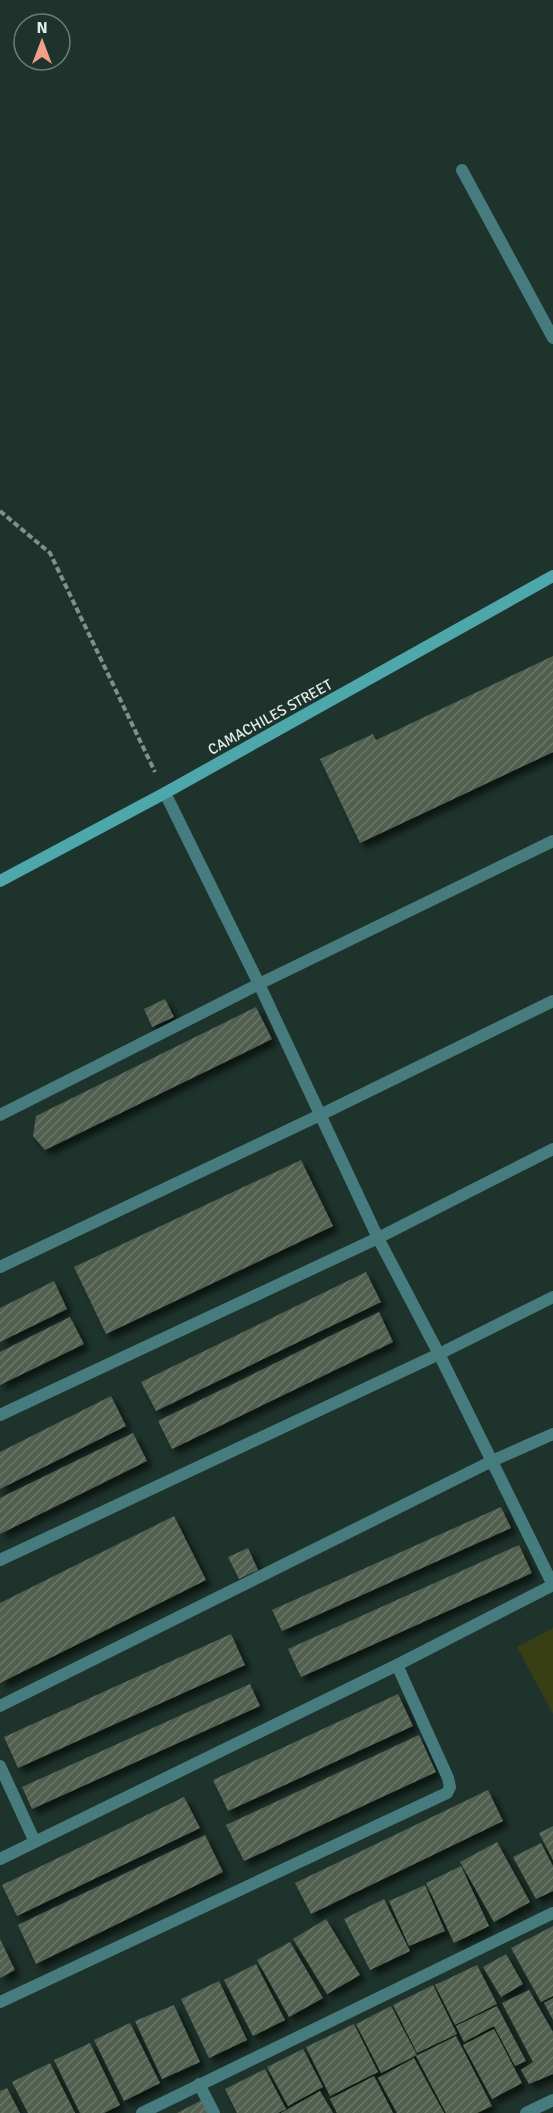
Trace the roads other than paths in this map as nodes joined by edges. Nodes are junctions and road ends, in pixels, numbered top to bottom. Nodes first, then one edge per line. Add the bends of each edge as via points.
1 (462, 170) dead end
2 (553, 338) edge
3 (553, 576) edge
4 (165, 793) junction
5 (553, 841) edge
6 (0, 881) edge
7 (259, 984) junction
8 (553, 1001) edge
9 (0, 1115) edge
10 (320, 1115) junction
11 (553, 1149) edge
12 (378, 1238) junction
13 (0, 1267) edge
14 (553, 1297) edge
15 (439, 1354) junction
16 (0, 1415) edge
17 (553, 1434) edge
18 (492, 1461) junction
19 (0, 1560) edge
20 (553, 1585) edge
21 (397, 1665) junction
22 (0, 1706) edge
23 (0, 1766) edge
24 (35, 1842) junction
25 (0, 1859) edge
26 (553, 1913) edge
27 (0, 2002) edge
28 (199, 2084) junction
29 (553, 2100) edge
30 (142, 2113) edge
31 (214, 2113) edge
32 (526, 2113) edge

1 - 2 street
3 - 4 street, CAMACHILES STREET
4 - 6 street, CAMACHILES STREET
4 - 7 street
5 - 7 street
7 - 9 street
7 - 10 street
8 - 10 street
10 - 12 street
10 - 13 street
11 - 12 street
12 - 15 street
12 - 16 street
14 - 15 street
15 - 18 street
15 - 19 street
17 - 18 street
18 - 20 street
18 - 22 street
20 - 21 street
21 - 24 street
21 - 27 street via 448,1778 447,1793
23 - 24 street
24 - 25 street
26 - 28 street
28 - 30 street
28 - 31 street
29 - 32 street

